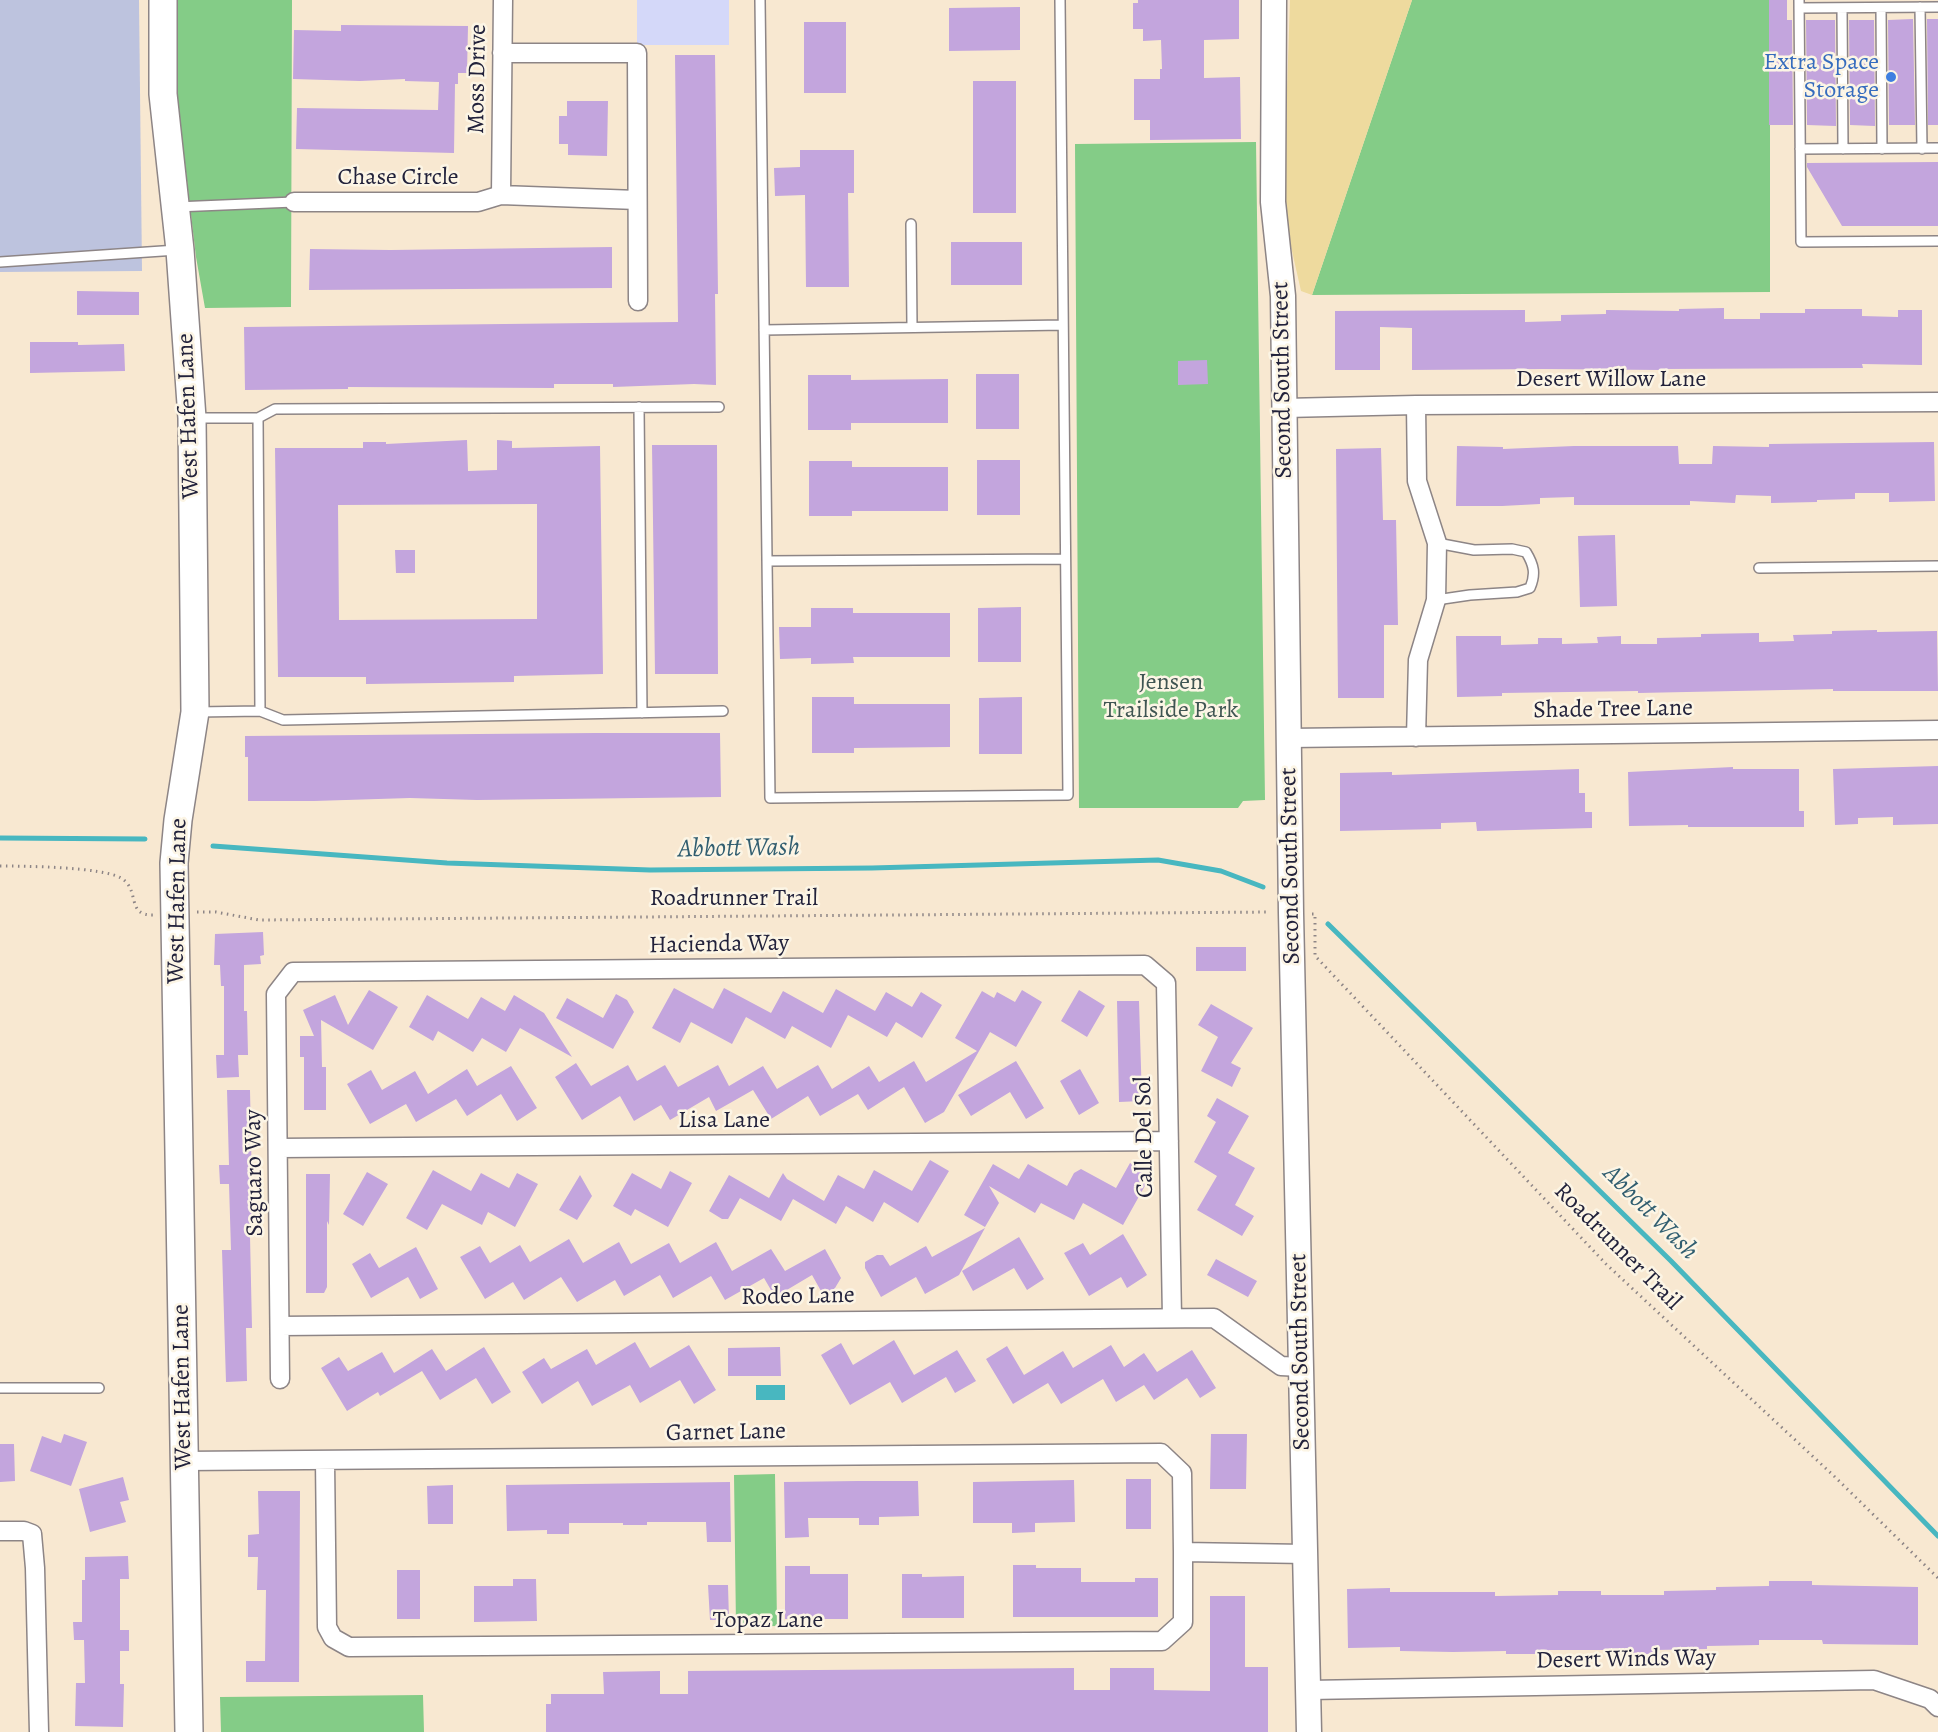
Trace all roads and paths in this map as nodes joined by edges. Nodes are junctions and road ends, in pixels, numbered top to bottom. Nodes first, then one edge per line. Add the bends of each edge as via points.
1 (163, 0) edge
2 (503, 0) edge
3 (760, 0) edge
4 (1060, 0) edge
5 (1274, 0) edge
6 (1799, 4) edge
7 (1920, 7) junction
8 (1938, 7) edge
9 (1842, 8) junction
10 (1881, 8) junction
11 (502, 53) junction
12 (1882, 148) junction
13 (1922, 148) junction
14 (1938, 148) edge
15 (1800, 149) junction
16 (1844, 149) junction
17 (501, 195) junction
18 (637, 200) junction
19 (294, 202) joint
20 (175, 207) junction
21 (911, 224) dead end
22 (1938, 241) edge
23 (180, 250) junction
24 (0, 262) edge
25 (638, 301) dead end
26 (1063, 325) junction
27 (912, 327) junction
28 (764, 330) junction
29 (1938, 402) edge
30 (1416, 405) junction
31 (639, 407) junction
32 (718, 407) dead end
33 (1285, 408) junction
34 (192, 418) junction
35 (258, 418) junction
36 (1437, 543) junction
37 (1065, 560) junction
38 (767, 561) junction
39 (1938, 566) edge
40 (1759, 568) dead end
41 (1436, 600) junction
42 (260, 711) junction
43 (723, 711) dead end
44 (195, 712) junction
45 (642, 712) junction
46 (1938, 730) edge
47 (1416, 736) junction
48 (1289, 738) junction
49 (0, 866) edge
50 (200, 912) dead end
51 (1269, 912) dead end
52 (1315, 914) dead end
53 (150, 915) dead end
54 (1145, 965) joint
55 (293, 972) joint
56 (1169, 1142) junction
57 (279, 1148) junction
58 (1172, 1318) junction
59 (280, 1326) junction
60 (1301, 1367) junction
61 (280, 1379) dead end
62 (0, 1388) edge
63 (99, 1388) dead end
64 (184, 1461) junction
65 (325, 1461) junction
66 (0, 1531) edge
67 (1183, 1552) junction
68 (1306, 1554) junction
69 (1938, 1578) edge
70 (1308, 1690) junction
71 (1938, 1707) edge
72 (39, 1732) edge
73 (189, 1732) edge
74 (1309, 1732) edge

1 - 20 main road, West Hafen Lane via 163,94
2 - 11 street, Moss Drive
3 - 28 lane
4 - 26 lane
5 - 33 street, Second South Street via 1273,202 1283,296
6 - 9 lane
6 - 15 lane
7 - 8 lane
7 - 10 lane
7 - 13 lane
9 - 10 lane
9 - 16 lane
10 - 12 lane
11 - 17 street, Moss Drive
11 - 18 street via 637,53
12 - 13 lane
12 - 16 lane
13 - 14 lane
15 - 16 lane
15 - 22 lane via 1801,242
17 - 18 street, Chase Circle
17 - 19 street, Chase Circle via 478,202
18 - 25 street
19 - 20 lane
20 - 23 main road, West Hafen Lane
21 - 27 lane
23 - 24 lane
23 - 34 main road, West Hafen Lane
26 - 27 lane
26 - 37 lane
27 - 28 lane
28 - 38 lane
29 - 30 street, Desert Willow Lane
30 - 33 street, Desert Willow Lane
30 - 36 street via 1417,481
31 - 32 lane
31 - 35 lane via 275,409
31 - 45 lane
33 - 48 street, Second South Street
34 - 35 lane
34 - 44 main road, West Hafen Lane
35 - 42 lane
36 - 41 street
36 - 41 lane via 1474,550 1526,552 1533,562 1534,577 1530,588 1517,592
37 - 38 lane
37 - 38 lane via 1068,795 782,798 770,798
39 - 40 lane
41 - 47 street via 1418,660
42 - 44 lane
42 - 45 lane via 283,720
43 - 45 lane
44 - 64 main road, West Hafen Lane via 174,863
46 - 47 street, Shade Tree Lane
47 - 48 street, Shade Tree Lane
48 - 60 street, Second South Street
49 - 53 path via 113,874 129,885 137,910
50 - 51 path, Roadrunner Trail via 270,920
52 - 69 path, Roadrunner Trail via 1315,956 1340,983 1606,1264
54 - 55 street, Hacienda Way
54 - 56 street, Calle Del Sol via 1166,982
55 - 57 street, Saguaro Way via 276,994
56 - 57 street, Lisa Lane
56 - 58 street, Calle Del Sol
57 - 59 street, Saguaro Way
58 - 59 street, Rodeo Lane
58 - 60 street, Rodeo Lane via 1214,1318 1281,1366
59 - 61 street, Saguaro Way
60 - 68 street, Second South Street
62 - 63 lane
64 - 65 street, Garnet Lane
64 - 73 main road, West Hafen Lane
65 - 67 street, Garnet Lane via 1161,1454 1182,1473
65 - 67 street, Topaz Lane via 327,1627 333,1638 349,1647 1162,1641 1183,1622
66 - 72 street via 32,1534
67 - 68 street
68 - 70 street, Second South Street
70 - 71 street, Desert Winds Way via 1874,1680 1930,1699
70 - 74 street, Second South Street

